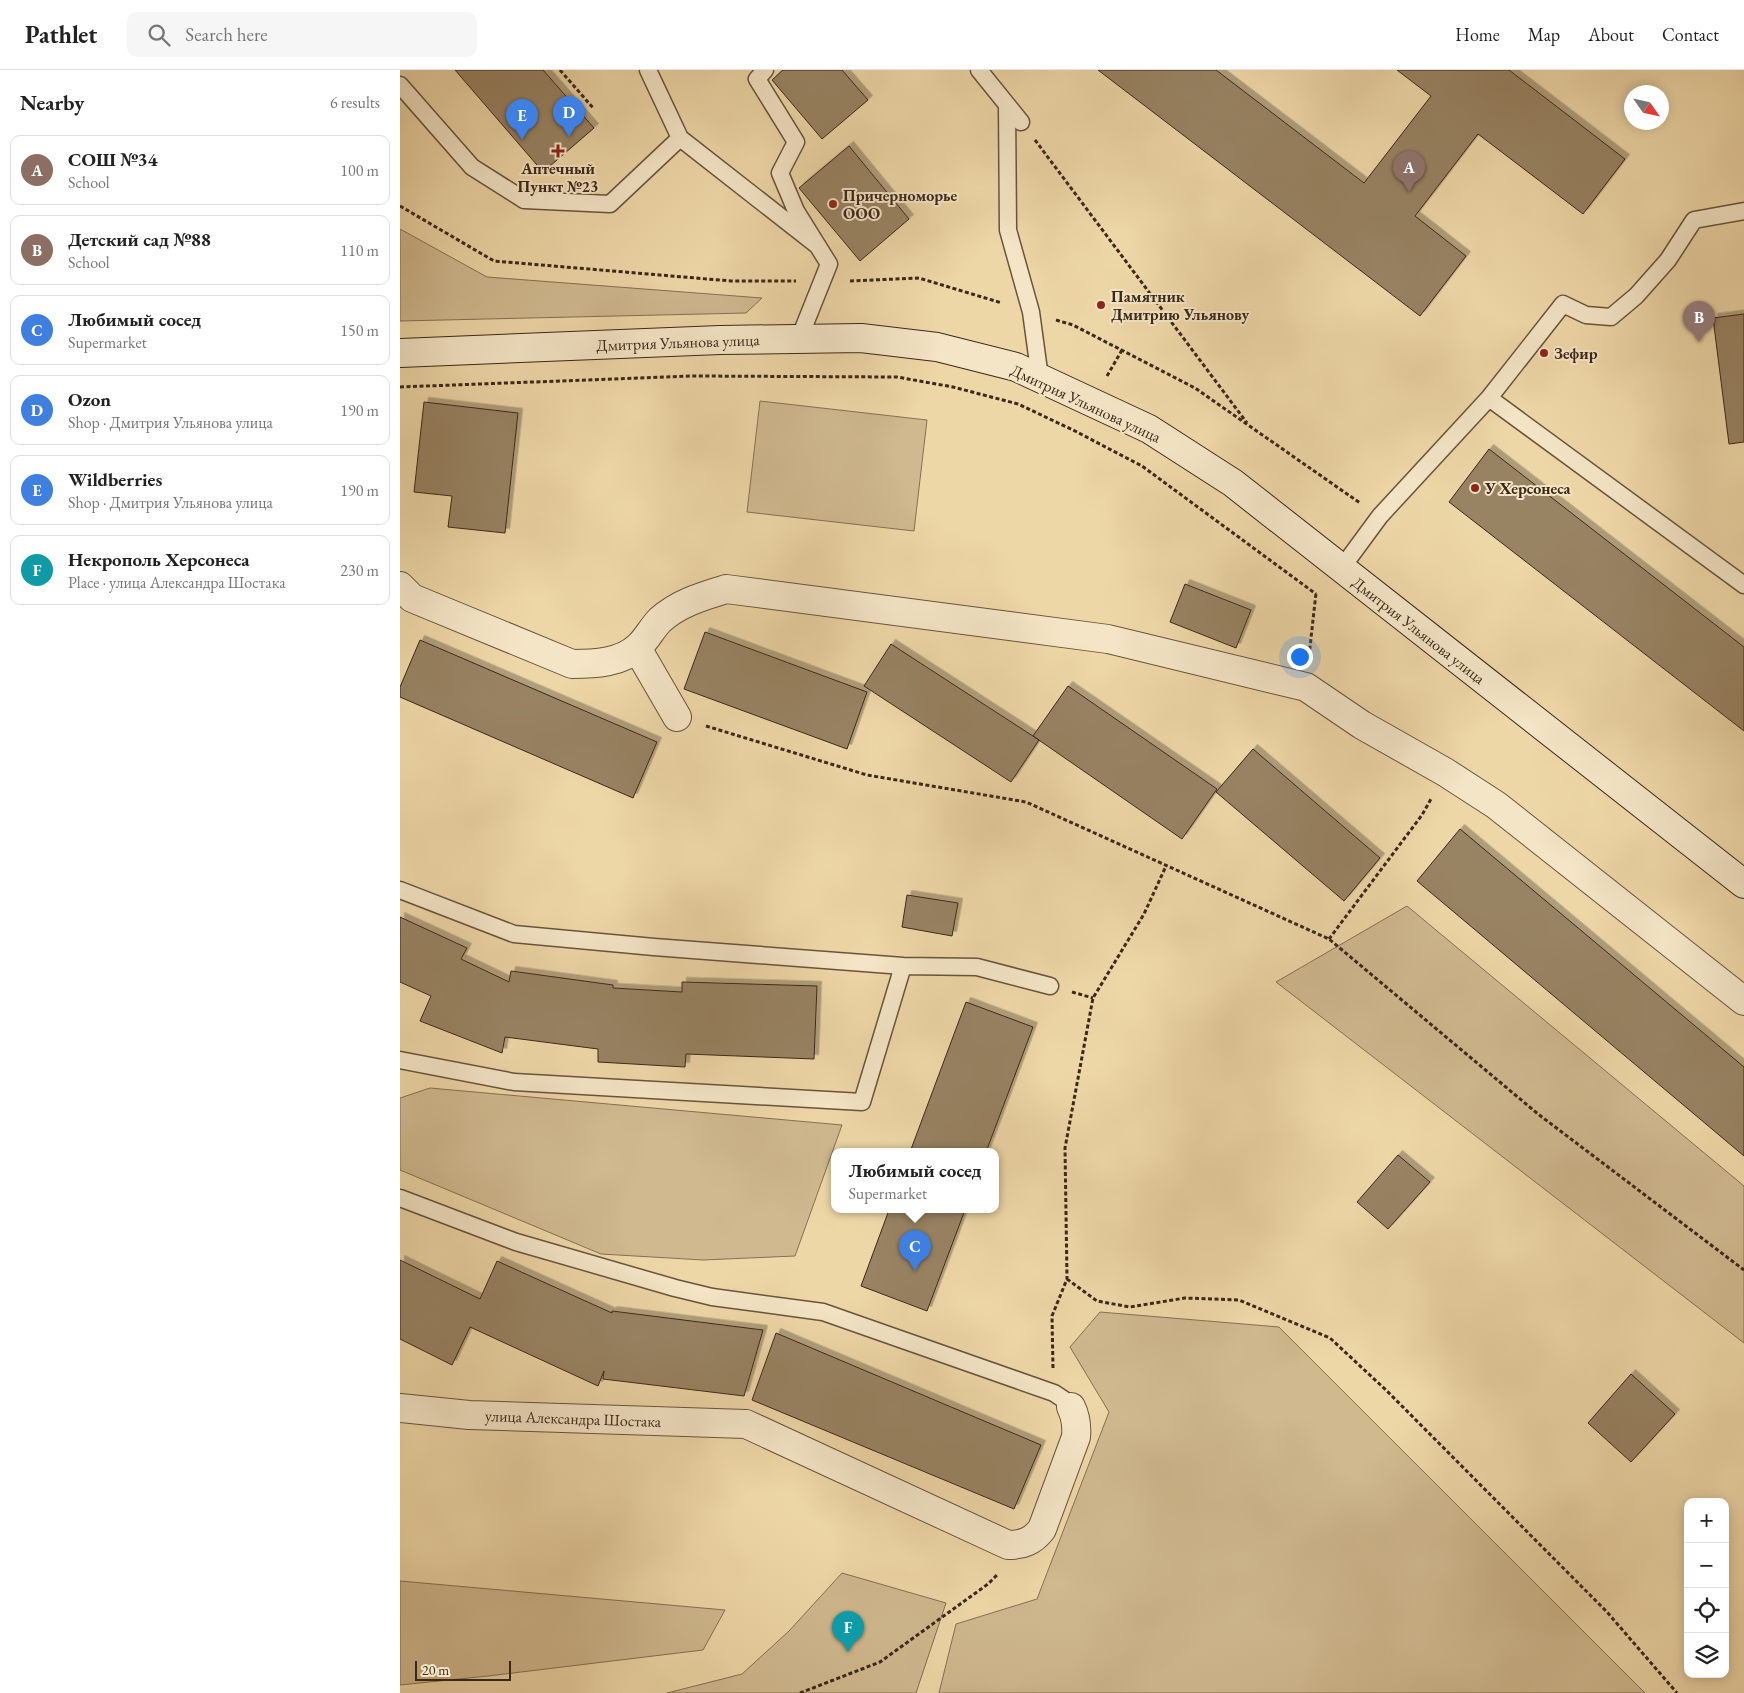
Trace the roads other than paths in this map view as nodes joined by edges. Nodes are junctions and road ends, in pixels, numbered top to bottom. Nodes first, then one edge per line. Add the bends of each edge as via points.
1 (648, 70) edge
2 (765, 70) edge
3 (979, 70) edge
4 (400, 85) edge
5 (1007, 105) junction
6 (1021, 122) road end
7 (680, 138) junction
8 (1744, 211) edge
9 (818, 246) junction
10 (799, 339) junction
11 (400, 353) edge
12 (1040, 378) junction
13 (1489, 398) junction
14 (1341, 569) junction
15 (1744, 585) edge
16 (400, 586) edge
17 (637, 648) junction
18 (677, 717) road end
19 (1744, 884) edge
20 (400, 890) edge
21 (903, 966) junction
22 (1050, 986) dead end
23 (1744, 1001) edge
24 (400, 1060) edge
25 (400, 1198) edge
26 (1062, 1400) joint
27 (400, 1408) edge

1 - 7 lane
2 - 9 lane via 757,79 796,142 780,173 796,211
3 - 5 lane
4 - 7 lane via 472,166 524,200 610,204
5 - 6 lane
5 - 12 lane via 1008,230 1031,312
7 - 9 lane
8 - 13 lane via 1694,220 1668,260 1636,296 1610,316 1586,315 1563,304
9 - 10 lane via 829,264
10 - 11 street, Дмитрия Ульянова улица
10 - 12 street, Дмитрия Ульянова улица via 861,338 937,347 1016,367
12 - 14 street, Дмитрия Ульянова улица via 1149,429 1234,483
13 - 14 lane via 1380,516
13 - 15 lane
14 - 19 street, Дмитрия Ульянова улица
16 - 17 street via 412,598 572,664 595,664 617,659
17 - 18 street
17 - 23 street via 661,620 691,600 726,589 1108,639 1306,687 1362,725 1496,805
20 - 21 lane via 514,934
21 - 22 lane via 977,967
21 - 24 lane via 862,1102 527,1083
25 - 26 lane via 516,1242 675,1288 712,1297 823,1312
26 - 27 street, улица Александра Шостака via 1075,1416 1076,1437 1042,1529 1018,1545 1008,1545 746,1424 469,1415

